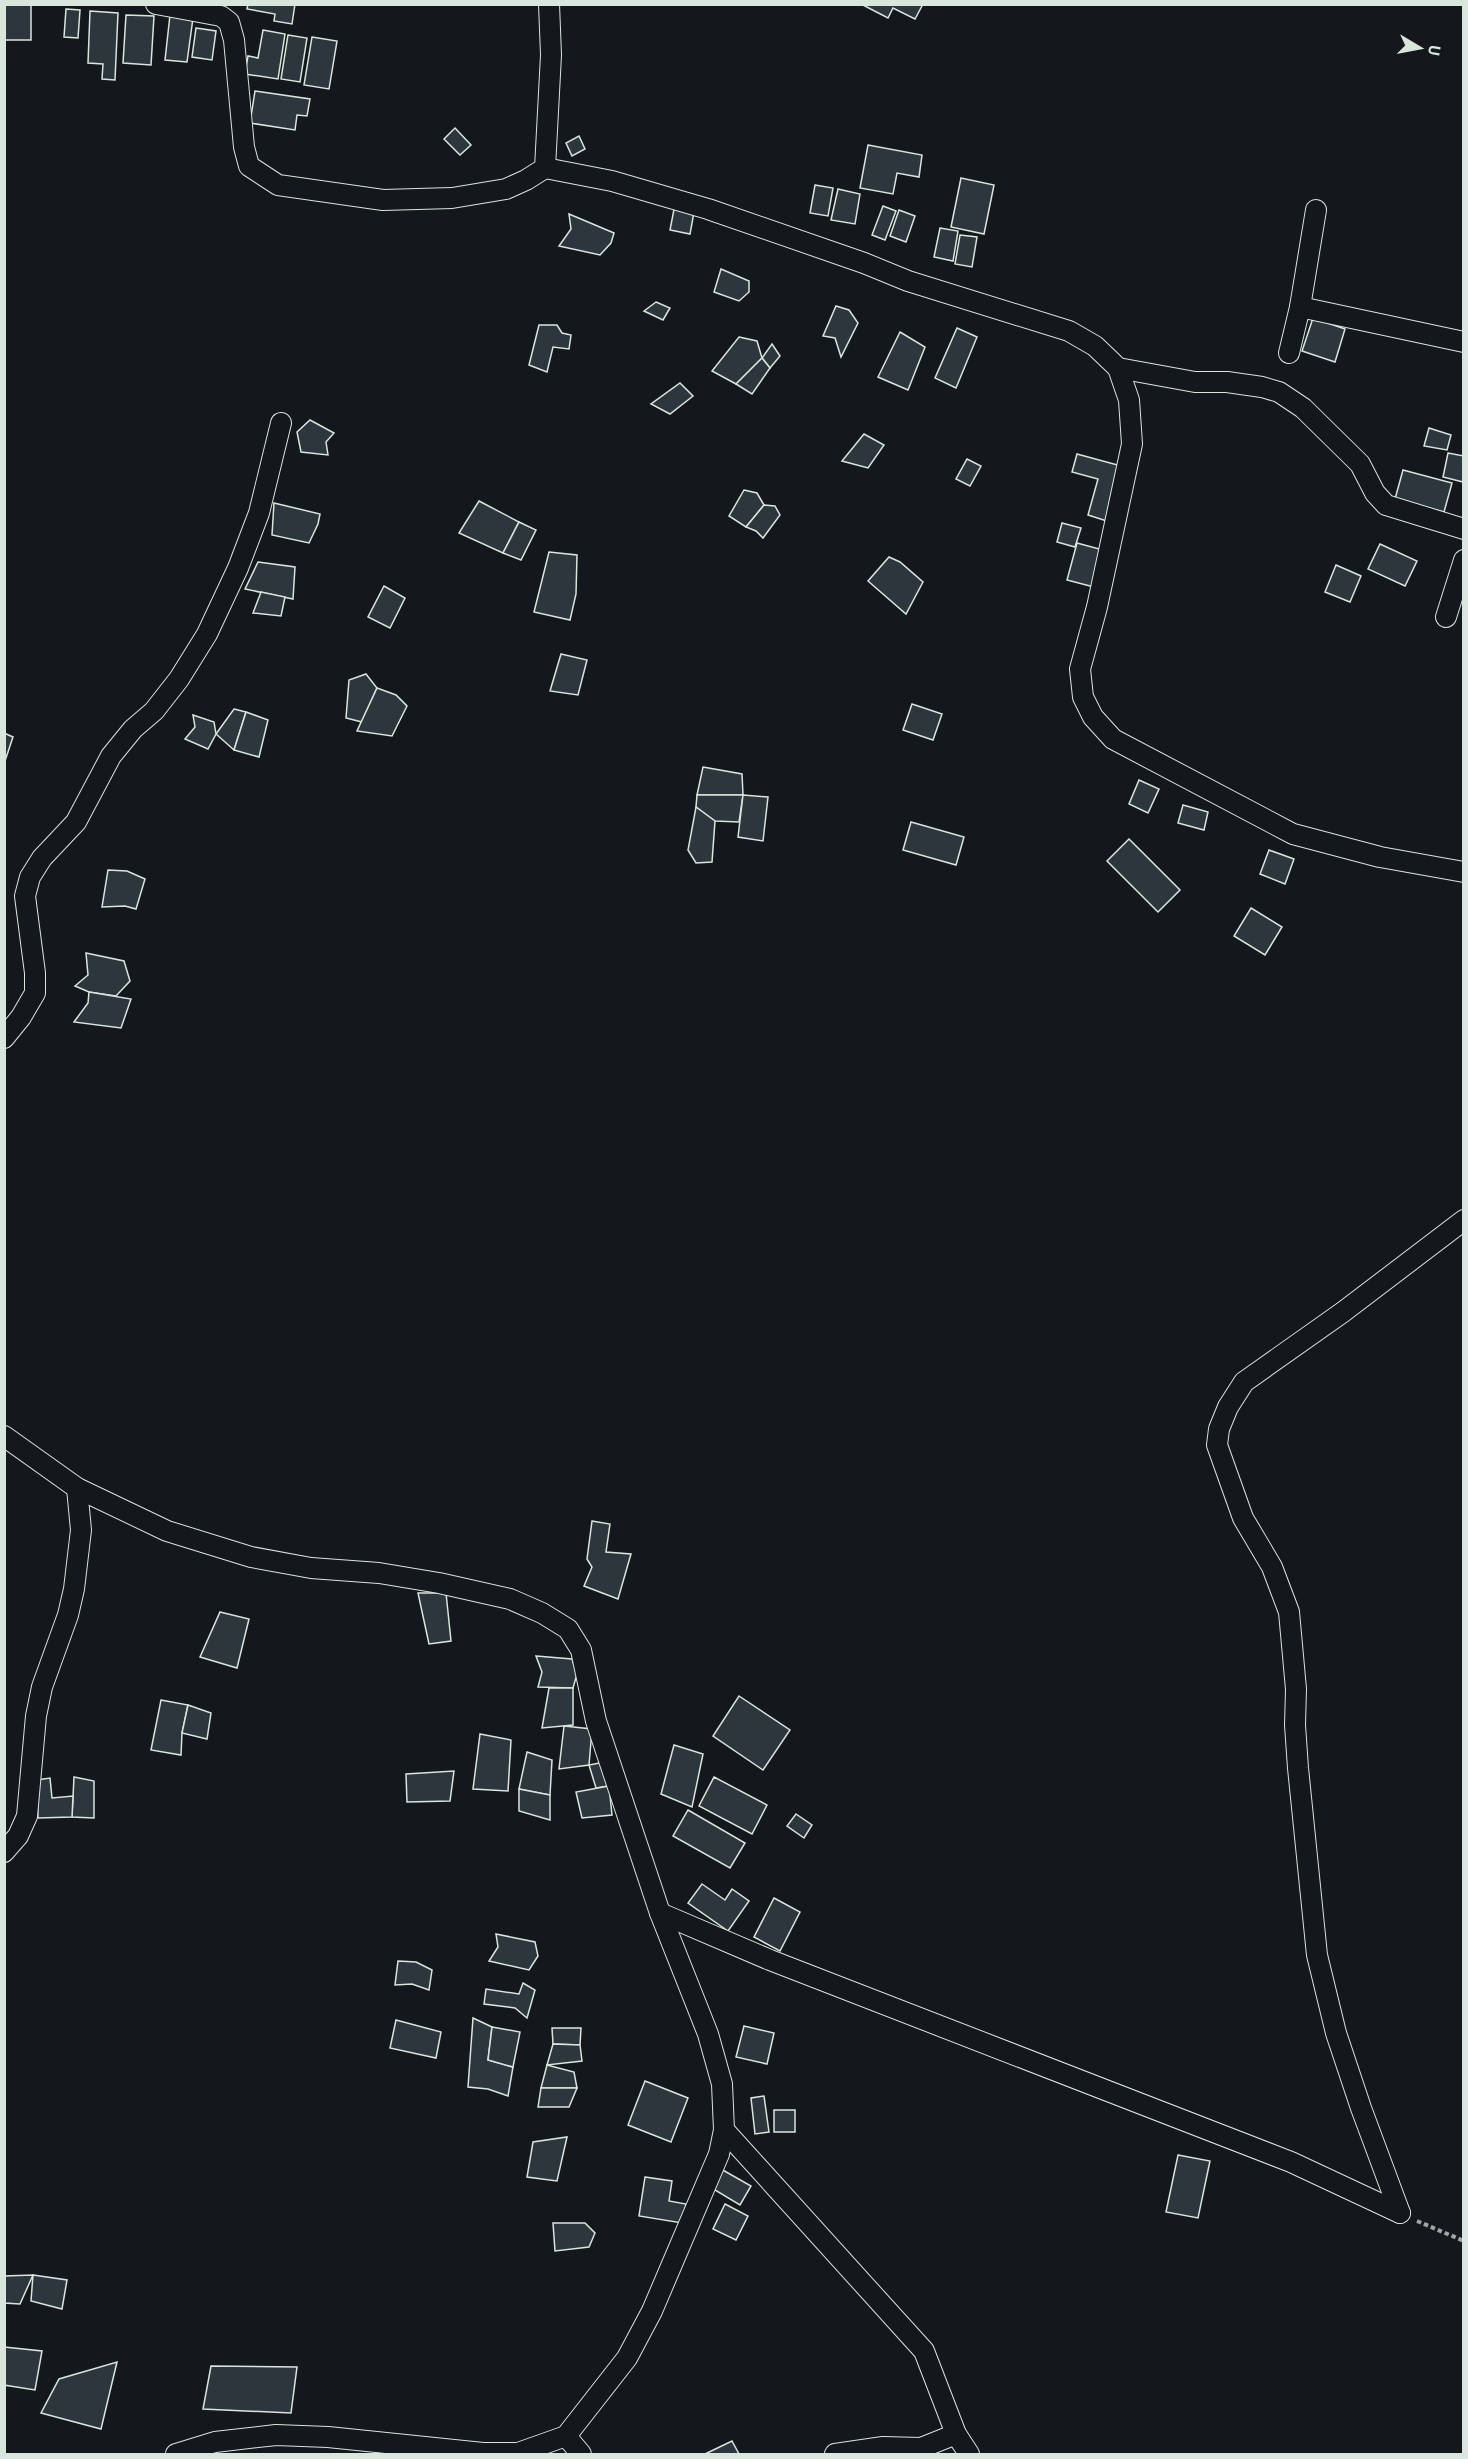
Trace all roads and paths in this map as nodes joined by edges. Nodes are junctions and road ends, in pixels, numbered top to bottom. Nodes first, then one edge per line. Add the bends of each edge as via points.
1 (156, 4) edge
2 (549, 4) edge
3 (545, 168) junction
4 (1316, 210) dead end
5 (1300, 307) junction
6 (1464, 342) edge
7 (1289, 353) dead end
8 (1118, 368) junction
9 (281, 423) dead end
10 (1464, 529) edge
11 (1464, 560) edge
12 (1446, 617) dead end
13 (1464, 872) edge
14 (4, 1038) edge
15 (1464, 1220) edge
16 (4, 1436) edge
17 (77, 1488) junction
18 (4, 1852) edge
19 (660, 1913) junction
20 (724, 2130) junction
21 (1400, 2213) junction
22 (1464, 2241) edge
23 (956, 2434) junction
24 (566, 2436) junction
25 (176, 2454) edge
26 (581, 2454) edge
27 (835, 2454) edge
28 (969, 2454) edge

1 - 3 street via 221,16 229,22 249,166 278,185 383,200 452,198 506,189
2 - 3 street via 551,55
3 - 8 street via 708,209 908,281 1070,331 1095,346
4 - 5 street
5 - 6 street
5 - 7 street
8 - 10 street via 1279,392 1303,408 1360,464 1375,494 1386,506
8 - 13 street via 1129,400 1132,444 1080,669 1083,697 1093,717 1113,739 1293,834 1380,857
9 - 14 street via 259,513 207,634 154,711 132,729 111,756 76,822 30,877 25,896 35,993
11 - 12 street
15 - 21 street via 1244,1382 1228,1407 1217,1445 1243,1518 1272,1567 1289,1612 1298,1768 1317,1955 1336,2033
16 - 17 street
17 - 18 street via 81,1530 74,1589 42,1687 27,1815 18,1836
17 - 19 street via 167,1531 251,1557 310,1568 379,1573 510,1599 567,1629 581,1650 596,1721
19 - 20 street via 708,2034 722,2084
19 - 21 street via 770,1960 1280,2158
20 - 23 street via 924,2350
20 - 24 street via 711,2175 652,2311 627,2358
21 - 22 path
23 - 27 street via 921,2448 883,2447
23 - 28 street
24 - 25 street via 518,2453 276,2435 215,2442
24 - 26 street

